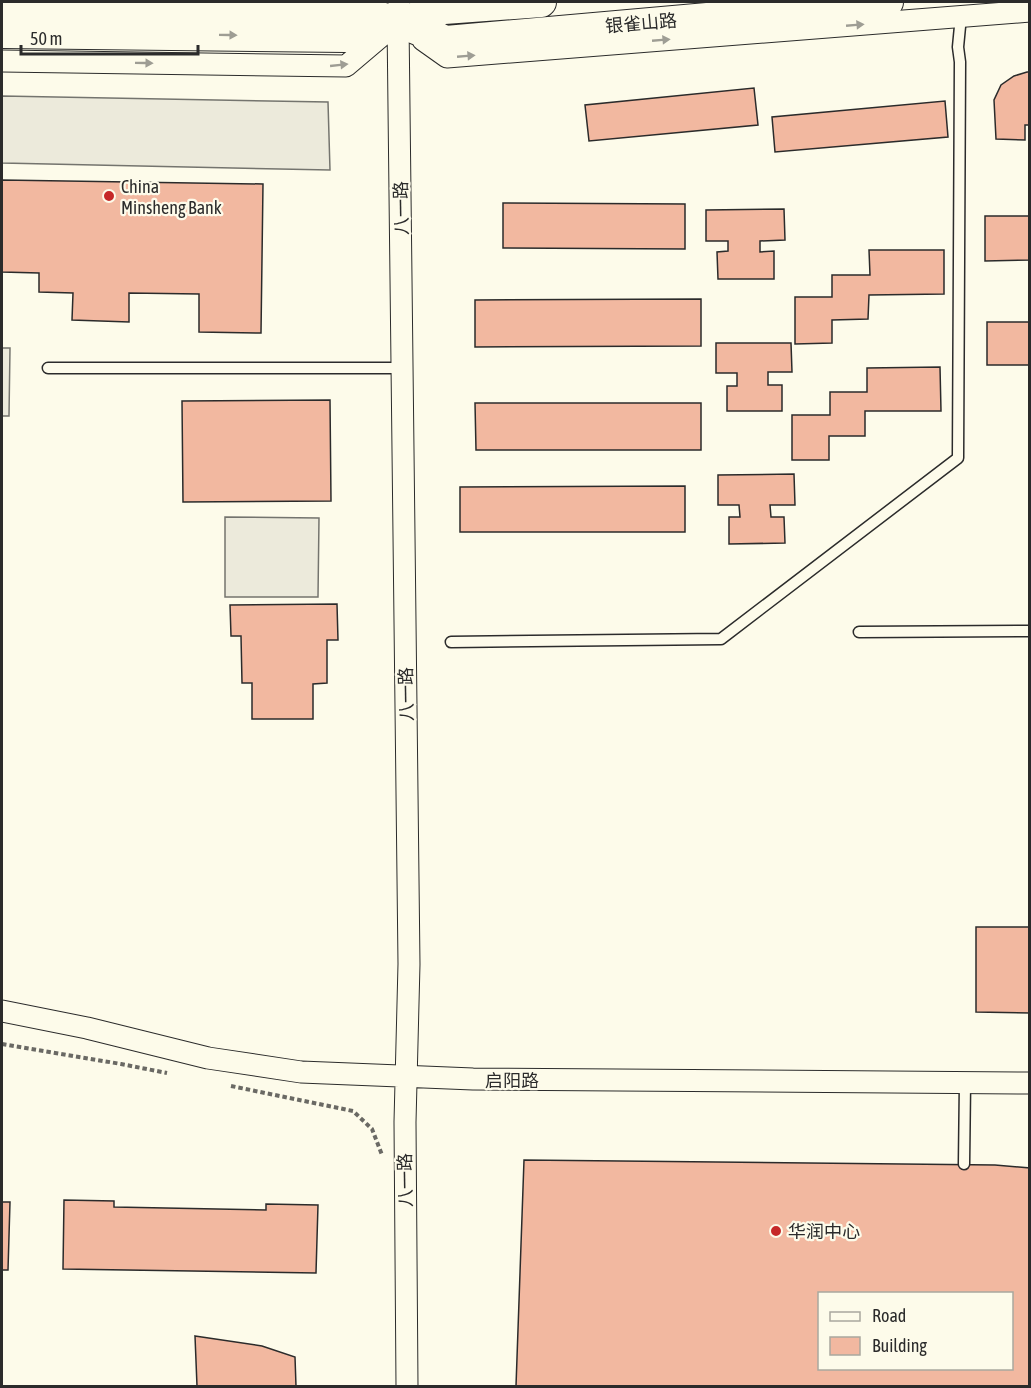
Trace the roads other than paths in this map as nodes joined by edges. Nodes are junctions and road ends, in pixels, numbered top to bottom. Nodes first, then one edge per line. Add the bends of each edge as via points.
1 (373, 2) edge
2 (430, 2) edge
3 (542, 2) edge
4 (888, 2) edge
5 (2, 3) edge
6 (1029, 11) edge
7 (399, 12) edge
8 (961, 16) junction
9 (2, 33) edge
10 (2, 61) edge
11 (48, 368) dead end
12 (403, 368) junction
13 (1029, 631) edge
14 (859, 632) dead end
15 (451, 642) dead end
16 (2, 1011) edge
17 (406, 1078) junction
18 (965, 1083) junction
19 (1029, 1083) edge
20 (964, 1164) dead end
21 (407, 1386) edge

1 - 7 street
2 - 7 street
3 - 7 main road
4 - 7 main road, 银雀山路 via 446,41
5 - 7 main road, 银雀山路
6 - 8 street
7 -> 8 street via 447,57
9 -> 7 main road via 346,37
10 -> 7 street via 346,66
7 - 12 street, 八一路
8 - 15 lane via 958,459 721,639
11 - 12 lane
12 - 17 street, 八一路 via 409,964
13 - 14 lane
16 - 17 street, 启阳路 via 208,1058 301,1072
17 - 18 street, 启阳路
17 - 21 street, 八一路
18 - 19 street, 启阳路
18 - 20 lane

